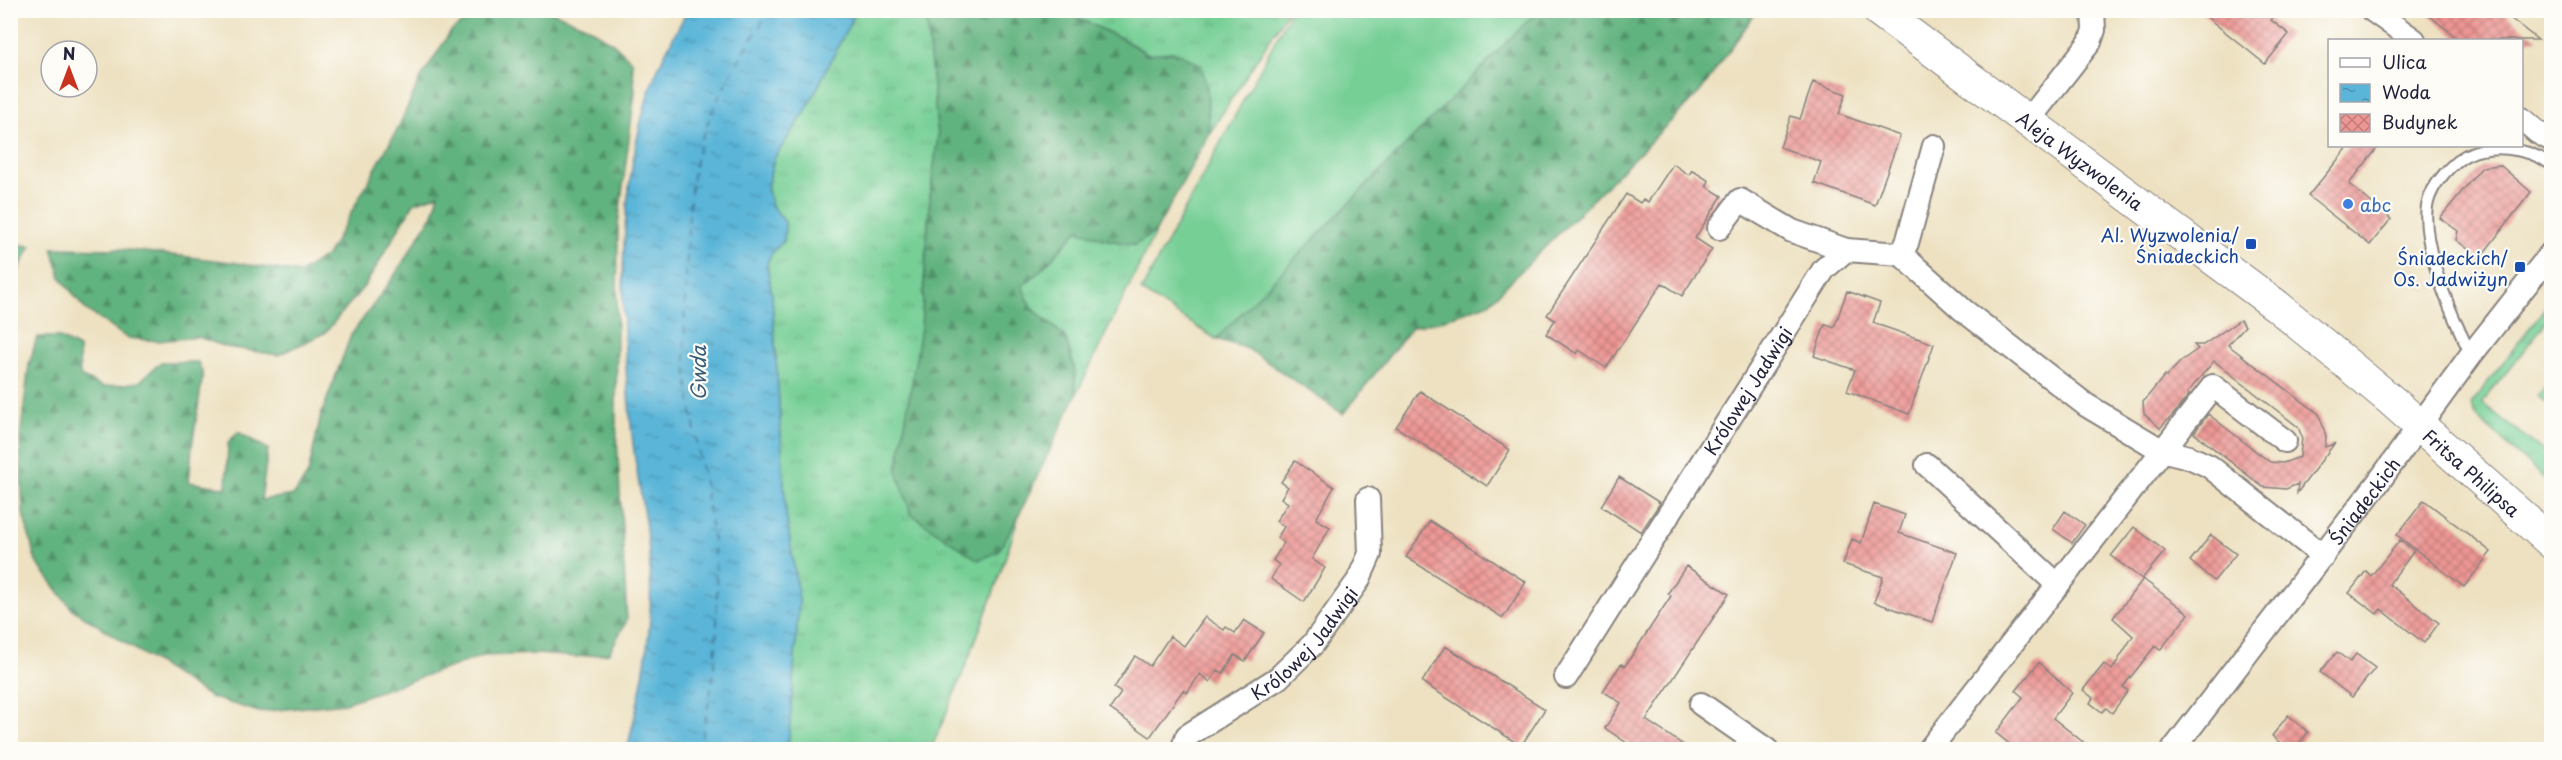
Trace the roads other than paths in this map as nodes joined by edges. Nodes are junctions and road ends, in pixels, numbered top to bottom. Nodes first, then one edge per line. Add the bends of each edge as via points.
1 (1878, 10) edge
2 (2093, 10) edge
3 (2372, 10) edge
4 (2414, 39) edge
5 (2523, 120) edge
6 (2028, 121) junction
7 (2552, 140) edge
8 (1934, 146) dead end
9 (2552, 165) edge
10 (1719, 228) dead end
11 (1846, 250) junction
12 (2552, 252) edge
13 (1901, 254) junction
14 (2471, 355) junction
15 (2420, 426) junction
16 (2285, 441) dead end
17 (2161, 450) junction
18 (1927, 465) dead end
19 (1368, 499) dead end
20 (2552, 543) edge
21 (2322, 556) junction
22 (2058, 585) junction
23 (1566, 677) dead end
24 (1701, 704) dead end
25 (1182, 750) edge
26 (1767, 750) edge
27 (1929, 750) edge
28 (2173, 750) edge

1 - 6 street, Aleja Wyzwolenia
2 - 6 street via 2090,42
3 - 4 street
5 - 7 street
6 - 15 street, Aleja Wyzwolenia via 2277,306
8 - 13 street
9 - 14 lane via 2530,154 2493,147 2454,162 2437,182 2428,204 2427,233 2457,326
10 - 11 street via 1740,200 1792,231
11 - 13 street
11 - 23 street, Królowej Jadwigi via 1824,269
12 - 14 street, Śniadeckich
13 - 17 street via 1963,310 2086,405
14 - 15 street, Śniadeckich
15 - 20 street, Fritsa Philipsa
15 - 21 street, Śniadeckich
16 - 17 street via 2213,386
17 - 21 street via 2209,466
17 - 22 street
18 - 22 street
19 - 25 street, Królowej Jadwigi via 1370,554 1358,581 1313,644 1278,678 1187,736
21 - 28 street, Śniadeckich
22 - 27 street
24 - 26 street

